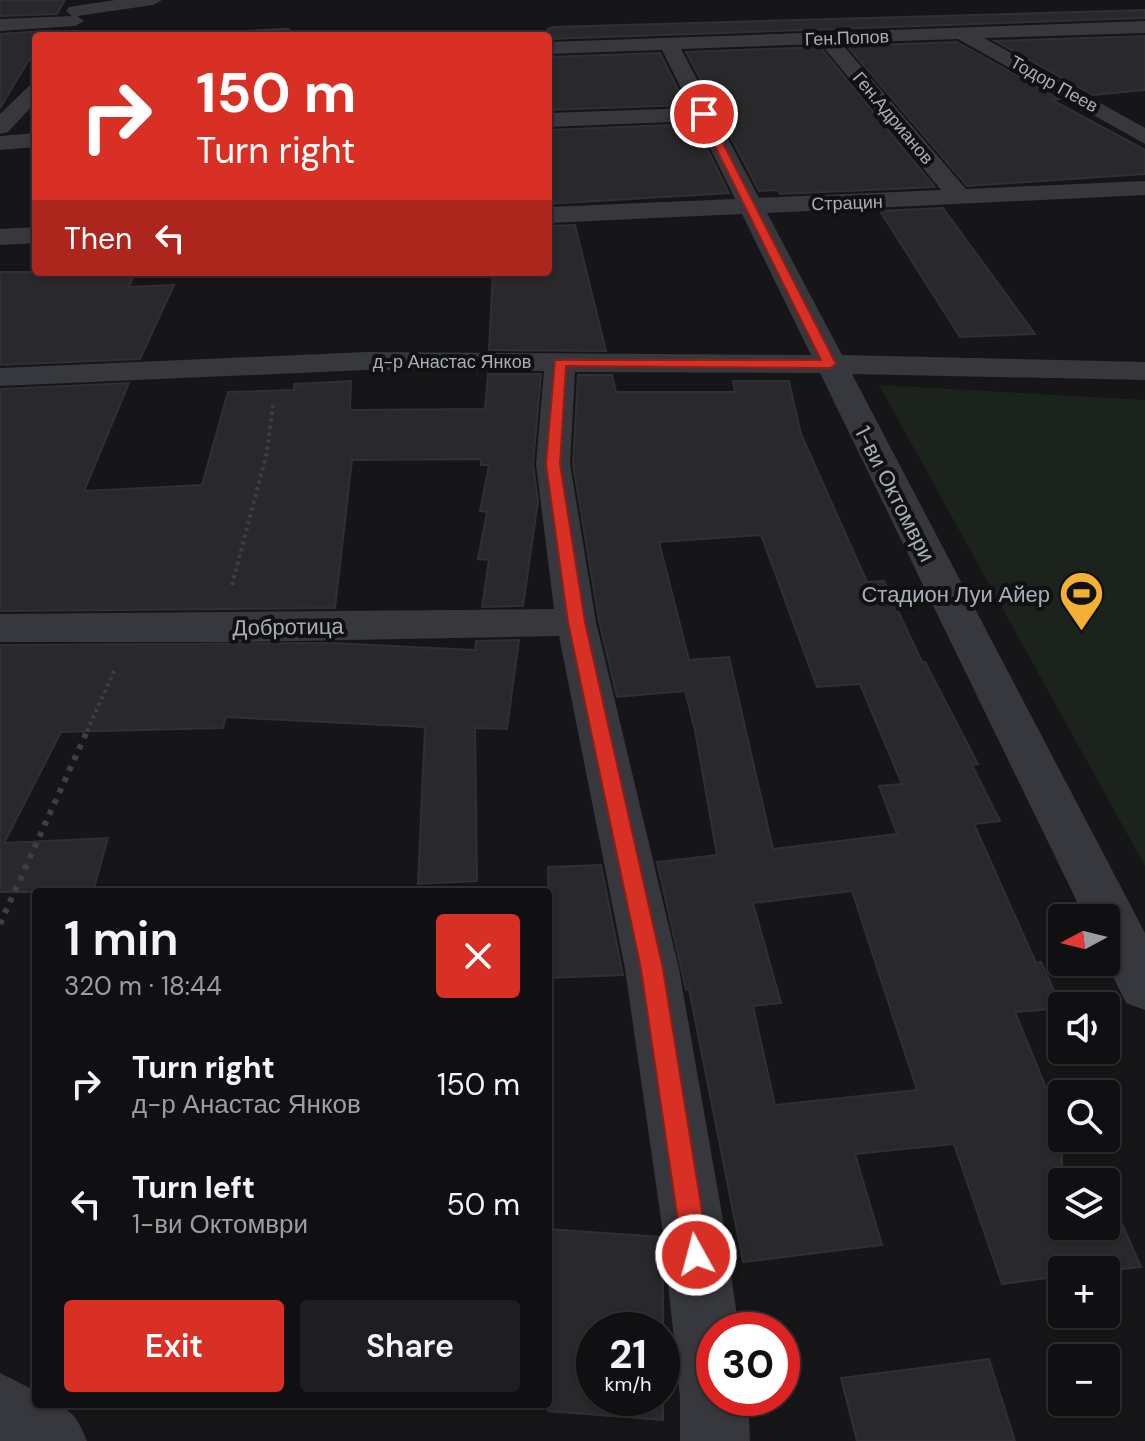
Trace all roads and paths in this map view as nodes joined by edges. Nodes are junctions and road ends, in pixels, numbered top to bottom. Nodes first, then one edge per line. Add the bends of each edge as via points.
1 (153, 0) edge
2 (75, 17) edge
3 (0, 25) edge
4 (1145, 27) edge
5 (1122, 28) junction
6 (961, 34) junction
7 (826, 38) junction
8 (1145, 40) edge
9 (669, 44) junction
10 (552, 48) edge
11 (32, 94) edge
12 (704, 114) junction
13 (552, 120) edge
14 (0, 127) edge
15 (1145, 137) edge
16 (32, 140) edge
17 (0, 143) edge
18 (1145, 188) edge
19 (961, 198) junction
20 (751, 207) junction
21 (552, 215) edge
22 (32, 235) edge
23 (0, 237) edge
24 (278, 363) junction
25 (560, 363) junction
26 (830, 364) junction
27 (1145, 371) edge
28 (0, 377) edge
29 (576, 622) junction
30 (0, 628) edge
31 (134, 628) junction
32 (220, 628) junction
33 (0, 924) edge
34 (1145, 986) edge
35 (704, 1312) edge
36 (0, 1408) edge
37 (714, 1416) edge
38 (52, 1441) edge
39 (715, 1441) edge

1 - 2 street
2 - 3 street
4 - 5 street, Ген.Попов
5 - 6 street, Ген.Попов
5 - 8 street
6 - 7 street, Ген.Попов
6 - 15 street, Тодор Пеев
7 - 9 street, Ген.Попов
7 - 19 street, Ген.Адрианов
9 - 10 street, Ген.Попов
9 - 12 street, 1-ви Октомври
11 - 14 street
12 - 13 street
12 - 20 street, 1-ви Октомври
16 - 17 street
18 - 19 street, Страцин
19 - 20 street, Страцин
20 - 21 street, Страцин
20 - 26 street, 1-ви Октомври
22 - 23 street
24 - 25 street, д-р Анастас Янков
24 - 28 street, д-р Анастас Янков
24 - 32 path via 267,452
25 - 26 street, д-р Анастас Янков
25 - 29 street via 553,464
26 - 27 street, д-р Анастас Янков
26 - 34 street, 1-ви Октомври
29 - 32 street, Добротица
29 - 35 street via 652,969
30 - 31 street, Добротица
31 - 32 street, Добротица
31 - 33 path
36 - 38 street
37 - 39 street

